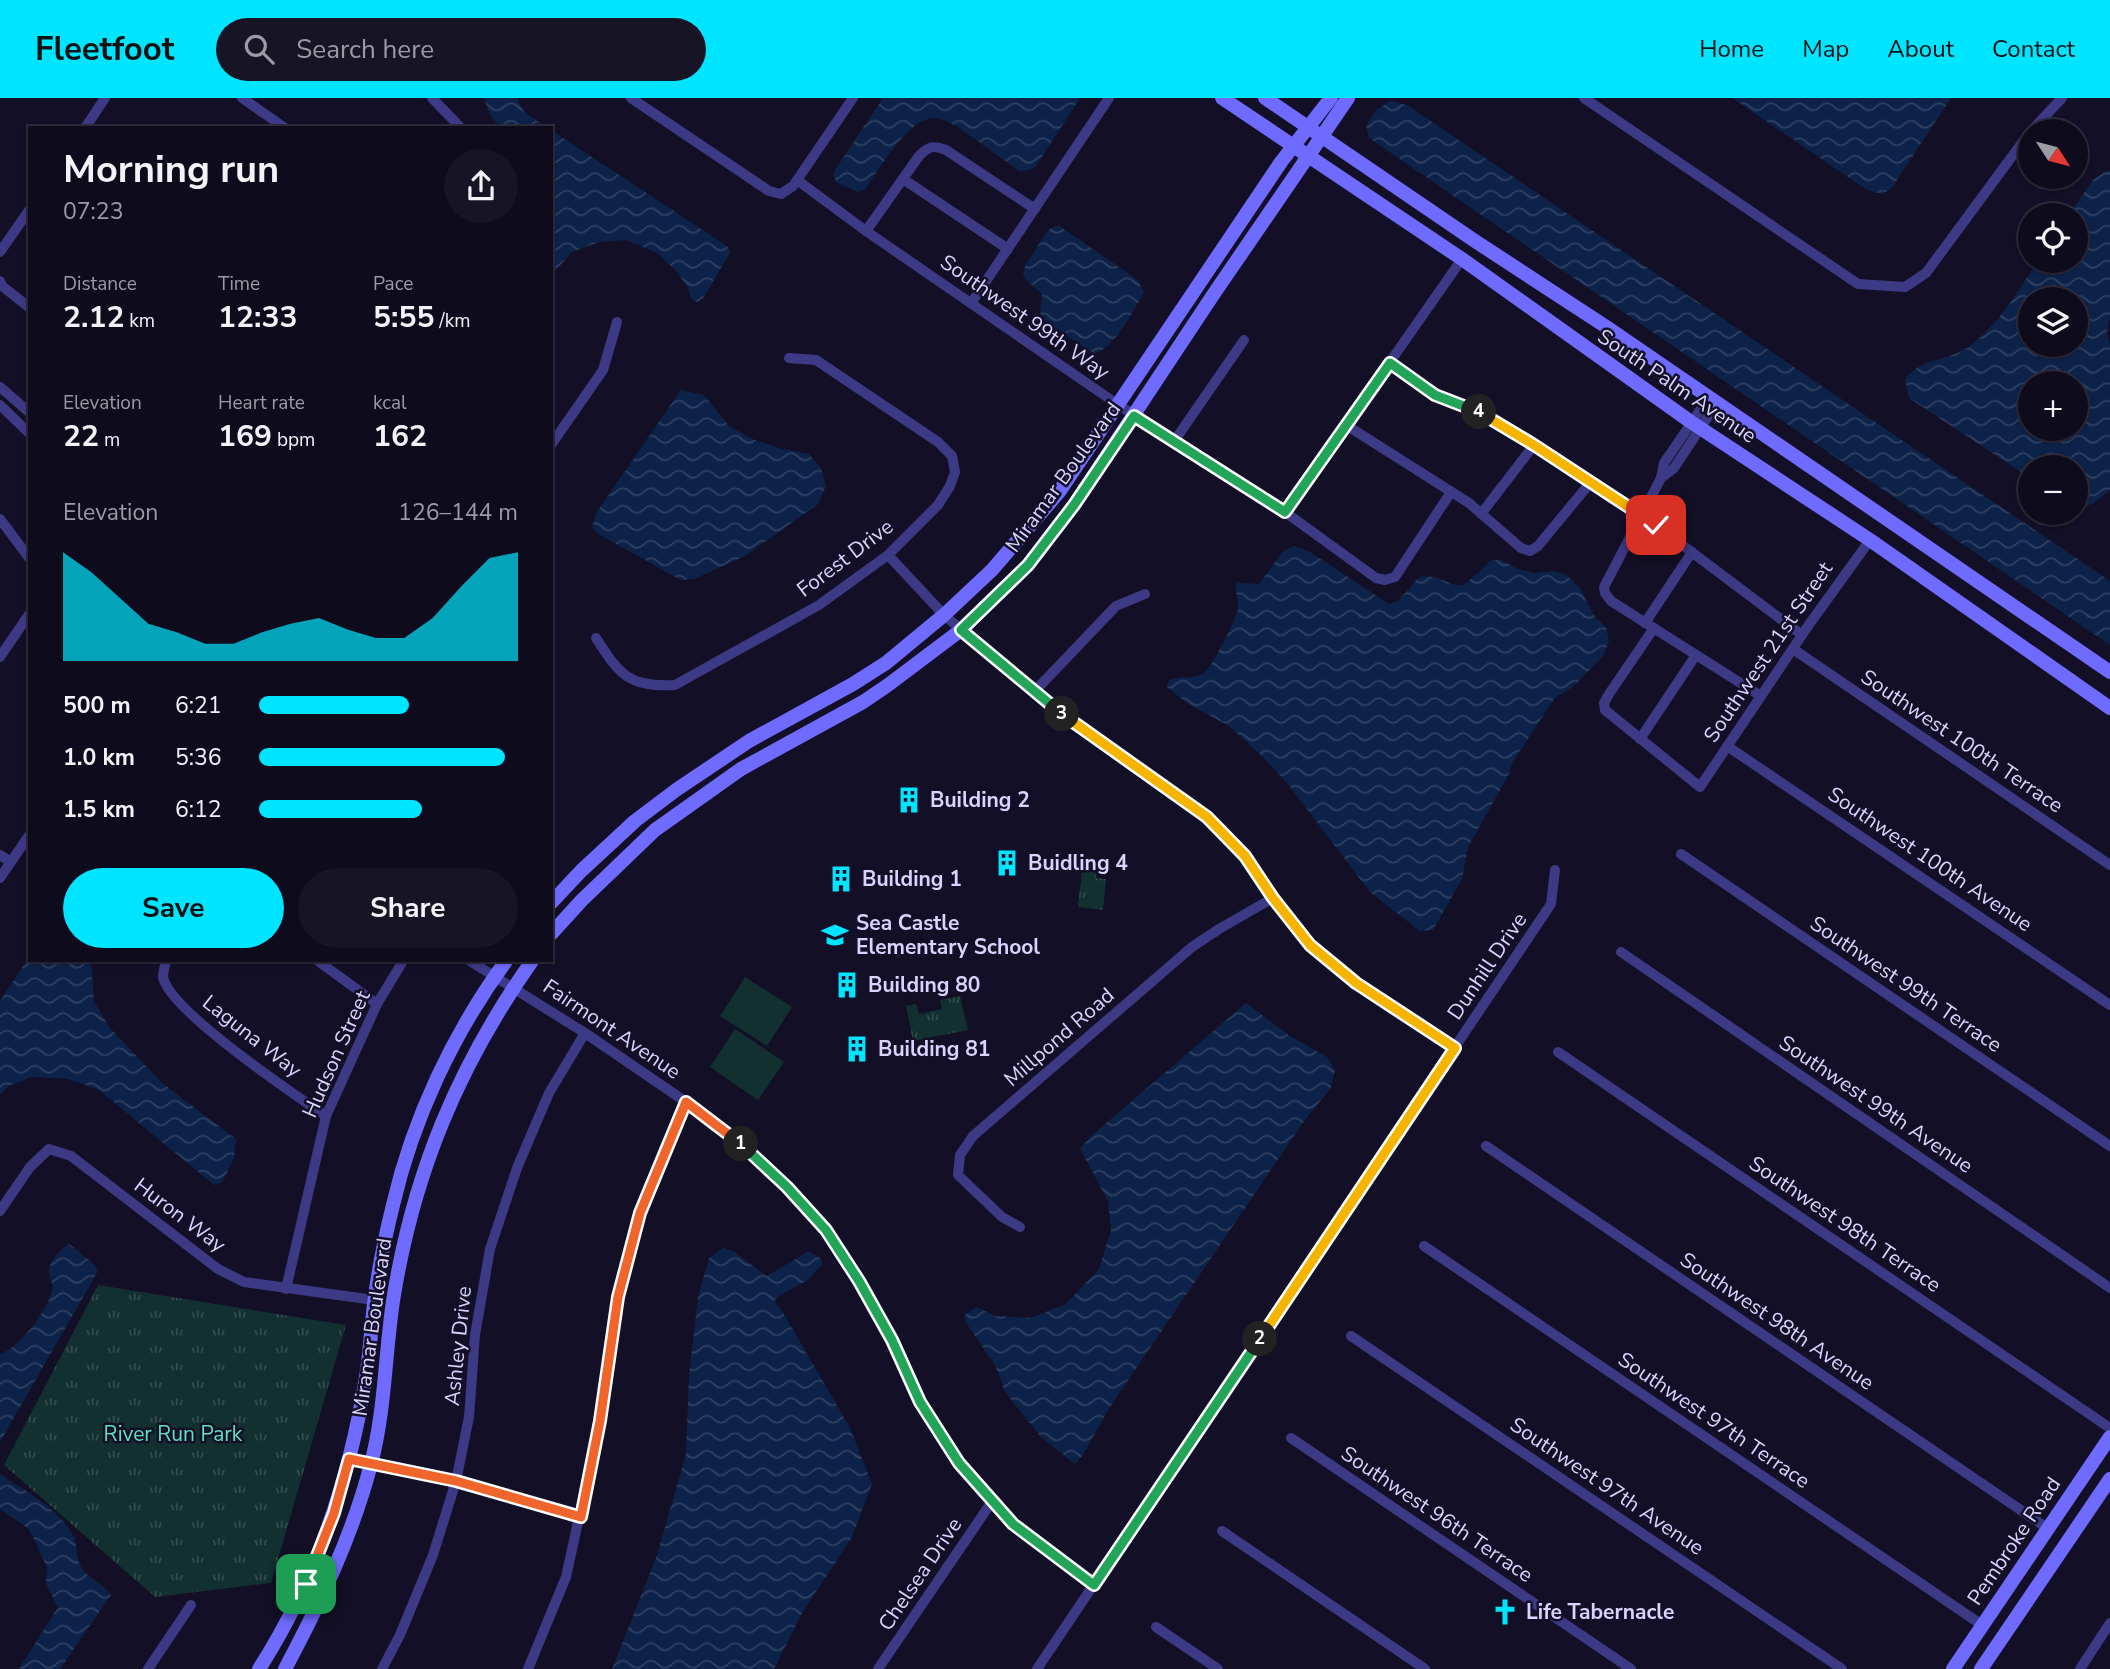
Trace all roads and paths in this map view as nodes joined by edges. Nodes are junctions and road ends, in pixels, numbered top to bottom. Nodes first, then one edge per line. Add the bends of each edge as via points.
1 (105, 98) edge
2 (242, 98) edge
3 (432, 98) edge
4 (631, 98) edge
5 (1109, 98) edge
6 (1222, 98) edge
7 (1265, 98) edge
8 (1331, 98) edge
9 (1348, 98) edge
10 (1584, 98) edge
11 (2063, 98) edge
12 (848, 100) edge
13 (2043, 119) edge
14 (86, 126) edge
15 (282, 126) edge
16 (459, 126) edge
17 (1315, 132) junction
18 (1294, 146) junction
19 (2018, 148) edge
20 (1308, 155) junction
21 (903, 179) junction
22 (797, 180) junction
23 (1035, 209) junction
24 (28, 212) edge
25 (866, 231) junction
26 (1008, 249) junction
27 (0, 252) edge
28 (1462, 259) junction
29 (0, 281) edge
30 (972, 302) junction
31 (28, 306) edge
32 (617, 322) dead end
33 (1244, 340) dead end
34 (789, 358) dead end
35 (1390, 363) junction
36 (0, 387) edge
37 (1713, 400) junction
38 (1116, 404) junction
39 (0, 405) edge
40 (28, 411) edge
41 (1134, 416) junction
42 (1346, 425) junction
43 (1695, 425) junction
44 (28, 432) edge
45 (1175, 440) junction
46 (553, 442) edge
47 (1534, 445) junction
48 (1590, 483) junction
49 (1451, 492) junction
50 (1285, 512) junction
51 (1481, 514) junction
52 (1641, 514) junction
53 (0, 519) edge
54 (1870, 540) junction
55 (1692, 552) junction
56 (888, 555) junction
57 (28, 556) edge
58 (1145, 594) dead end
59 (944, 615) junction
60 (28, 616) edge
61 (1650, 626) junction
62 (961, 630) junction
63 (1802, 635) junction
64 (596, 638) dead end
65 (1793, 649) junction
66 (1696, 655) junction
67 (0, 657) edge
68 (2110, 672) edge
69 (1034, 692) junction
70 (1761, 696) junction
71 (2110, 708) edge
72 (1640, 739) junction
73 (1727, 746) junction
74 (28, 837) edge
75 (1681, 854) dead end
76 (0, 855) edge
77 (10, 862) junction
78 (2110, 865) edge
79 (1555, 870) dead end
80 (0, 878) edge
81 (1273, 898) junction
82 (553, 901) edge
83 (553, 932) edge
84 (1621, 952) dead end
85 (166, 962) edge
86 (319, 962) edge
87 (402, 962) edge
88 (472, 962) edge
89 (505, 962) edge
90 (531, 962) edge
91 (495, 975) junction
92 (514, 988) junction
93 (377, 1004) junction
94 (2110, 1005) edge
95 (585, 1033) junction
96 (1455, 1048) junction
97 (1558, 1052) dead end
98 (686, 1102) junction
99 (326, 1116) junction
100 (1486, 1146) dead end
101 (2110, 1146) edge
102 (0, 1211) edge
103 (1020, 1227) dead end
104 (1424, 1246) dead end
105 (2110, 1288) edge
106 (286, 1289) junction
107 (374, 1300) junction
108 (1351, 1336) dead end
109 (2110, 1428) edge
110 (2110, 1437) edge
111 (1291, 1438) dead end
112 (349, 1459) junction
113 (372, 1464) junction
114 (2110, 1479) edge
115 (456, 1481) junction
116 (993, 1500) junction
117 (581, 1517) junction
118 (2047, 1528) junction
119 (1222, 1531) dead end
120 (1094, 1585) junction
121 (191, 1605) dead end
122 (2110, 1623) edge
123 (1982, 1625) junction
124 (1156, 1627) dead end
125 (148, 1669) edge
126 (259, 1669) edge
127 (285, 1669) edge
128 (382, 1669) edge
129 (528, 1669) edge
130 (878, 1669) edge
131 (1037, 1669) edge
132 (1217, 1669) edge
133 (1425, 1669) edge
134 (1630, 1669) edge
135 (1842, 1669) edge
136 (1953, 1669) edge
137 (1981, 1669) edge
138 (2080, 1669) edge

1 - 14 street
2 - 15 street
3 - 16 street
4 - 22 street via 769,191 781,194
5 - 23 street
6 - 18 street, South Palm Avenue
7 - 17 street, South Palm Avenue
8 - 17 street
9 - 17 street
10 - 19 street via 1858,284 1905,287 1926,272
11 - 13 street
12 - 22 street
17 - 18 street, Miramar Boulevard
17 - 20 street, Miramar Boulevard
17 - 37 street, South Palm Avenue
18 - 20 street, South Palm Avenue
18 - 38 street, Miramar Boulevard
20 - 28 street, South Palm Avenue
20 - 41 street, Miramar Boulevard
21 - 23 street via 919,156 936,146
21 - 25 street
21 - 26 street
22 - 25 street, Southwest 99th Way
23 - 26 street
24 - 27 street
25 - 30 street, Southwest 99th Way
26 - 30 street
28 - 35 street
28 - 43 street, South Palm Avenue
29 - 31 street
30 - 38 street, Southwest 99th Way
32 - 46 street via 603,370
33 - 45 street
34 - 56 street, Forest Drive via 816,360 952,456 956,472 938,505
35 - 42 street
35 - 47 street via 1435,395 1476,411
36 - 40 street
37 - 43 street
37 - 68 street, South Palm Avenue
38 - 41 street, Southwest 99th Way
38 - 59 street, Miramar Boulevard via 1043,512
39 - 44 street
41 - 45 street, Southwest 99th Way
41 - 62 street, Miramar Boulevard via 1036,555
42 - 49 street
42 - 50 street
43 - 52 street via 1674,468 1661,478
43 - 54 street, South Palm Avenue
45 - 50 street, Southwest 99th Way
47 - 48 street
47 - 51 street
48 - 51 street via 1530,551
48 - 52 street
49 - 50 street, Southwest 99th Way via 1395,577 1385,580
49 - 51 street
52 - 55 street
52 - 61 street via 1604,587 1611,601
53 - 57 street
54 - 63 street, Southwest 21st Street
54 - 71 street, South Palm Avenue
55 - 61 street
55 - 63 street
56 - 59 street
56 - 64 street, Forest Drive via 820,605 674,685 631,680 615,667
58 - 69 street via 1116,606
59 - 62 street
59 - 82 street, Miramar Boulevard via 886,663 749,741 676,790 635,821
60 - 67 street
61 - 66 street
61 - 72 street via 1604,704 1605,710
62 - 69 street
62 - 83 street, Miramar Boulevard via 863,702 741,769 655,830
63 - 65 street, Southwest 21st Street
65 - 70 street, Southwest 21st Street
65 - 78 street, Southwest 100th Terrace
66 - 70 street
66 - 72 street
69 - 81 street via 1207,817 1245,856
70 - 73 street, Southwest 21st Street
72 - 73 street, Southwest 21st Street via 1700,787
73 - 94 street, Southwest 100th Avenue
74 - 77 street
75 - 101 street, Southwest 99th Terrace
76 - 77 street
77 - 80 street
79 - 96 street, Dunhill Drive via 1551,904
81 - 96 street via 1310,945 1356,983
81 - 103 street, Millpond Road via 1192,947 973,1136 960,1155 958,1175 1002,1217
84 - 105 street, Southwest 99th Avenue
85 - 99 street, Laguna Way via 163,976 175,999 270,1078
86 - 93 street
87 - 93 street, Hudson Street
88 - 91 street, Fairmont Avenue
89 - 91 street, Miramar Boulevard
90 - 92 street, Miramar Boulevard
91 - 92 street, Fairmont Avenue
91 - 107 street, Miramar Boulevard via 461,1032 413,1138 393,1203
92 - 95 street, Fairmont Avenue
92 - 113 street, Miramar Boulevard via 471,1059 426,1164 393,1303
93 - 99 street, Hudson Street
95 - 98 street, Fairmont Avenue
95 - 115 street, Ashley Drive via 549,1093 490,1249 475,1335 469,1417
96 - 120 street, Dunhill Drive
97 - 109 street, Southwest 98th Terrace
98 - 116 street, Fairmont Avenue via 748,1149 826,1230 892,1340 938,1432
98 - 117 street via 640,1213 618,1297
99 - 106 street, Hudson Street
100 - 118 street, Southwest 98th Avenue
102 - 106 street, Huron Way via 30,1167 49,1149 71,1156 218,1269 244,1282
104 - 123 street, Southwest 97th Terrace
106 - 107 street, Huron Way
107 - 112 street, Miramar Boulevard via 366,1377
108 - 135 street, Southwest 97th Avenue
110 - 118 street, Pembroke Road
111 - 134 street, Southwest 96th Terrace
112 - 113 street
112 - 126 street, Miramar Boulevard via 314,1568
113 - 115 street
113 - 127 street, Miramar Boulevard via 339,1560
114 - 137 street, Pembroke Road
115 - 117 street
115 - 128 street, Ashley Drive via 433,1555
116 - 120 street, Fairmont Avenue via 1013,1524
116 - 130 street, Chelsea Drive
117 - 129 street via 566,1577
118 - 123 street, Pembroke Road
119 - 133 street
120 - 131 street, Dunhill Drive
121 - 125 street
122 - 138 street
123 - 136 street, Pembroke Road
124 - 132 street

